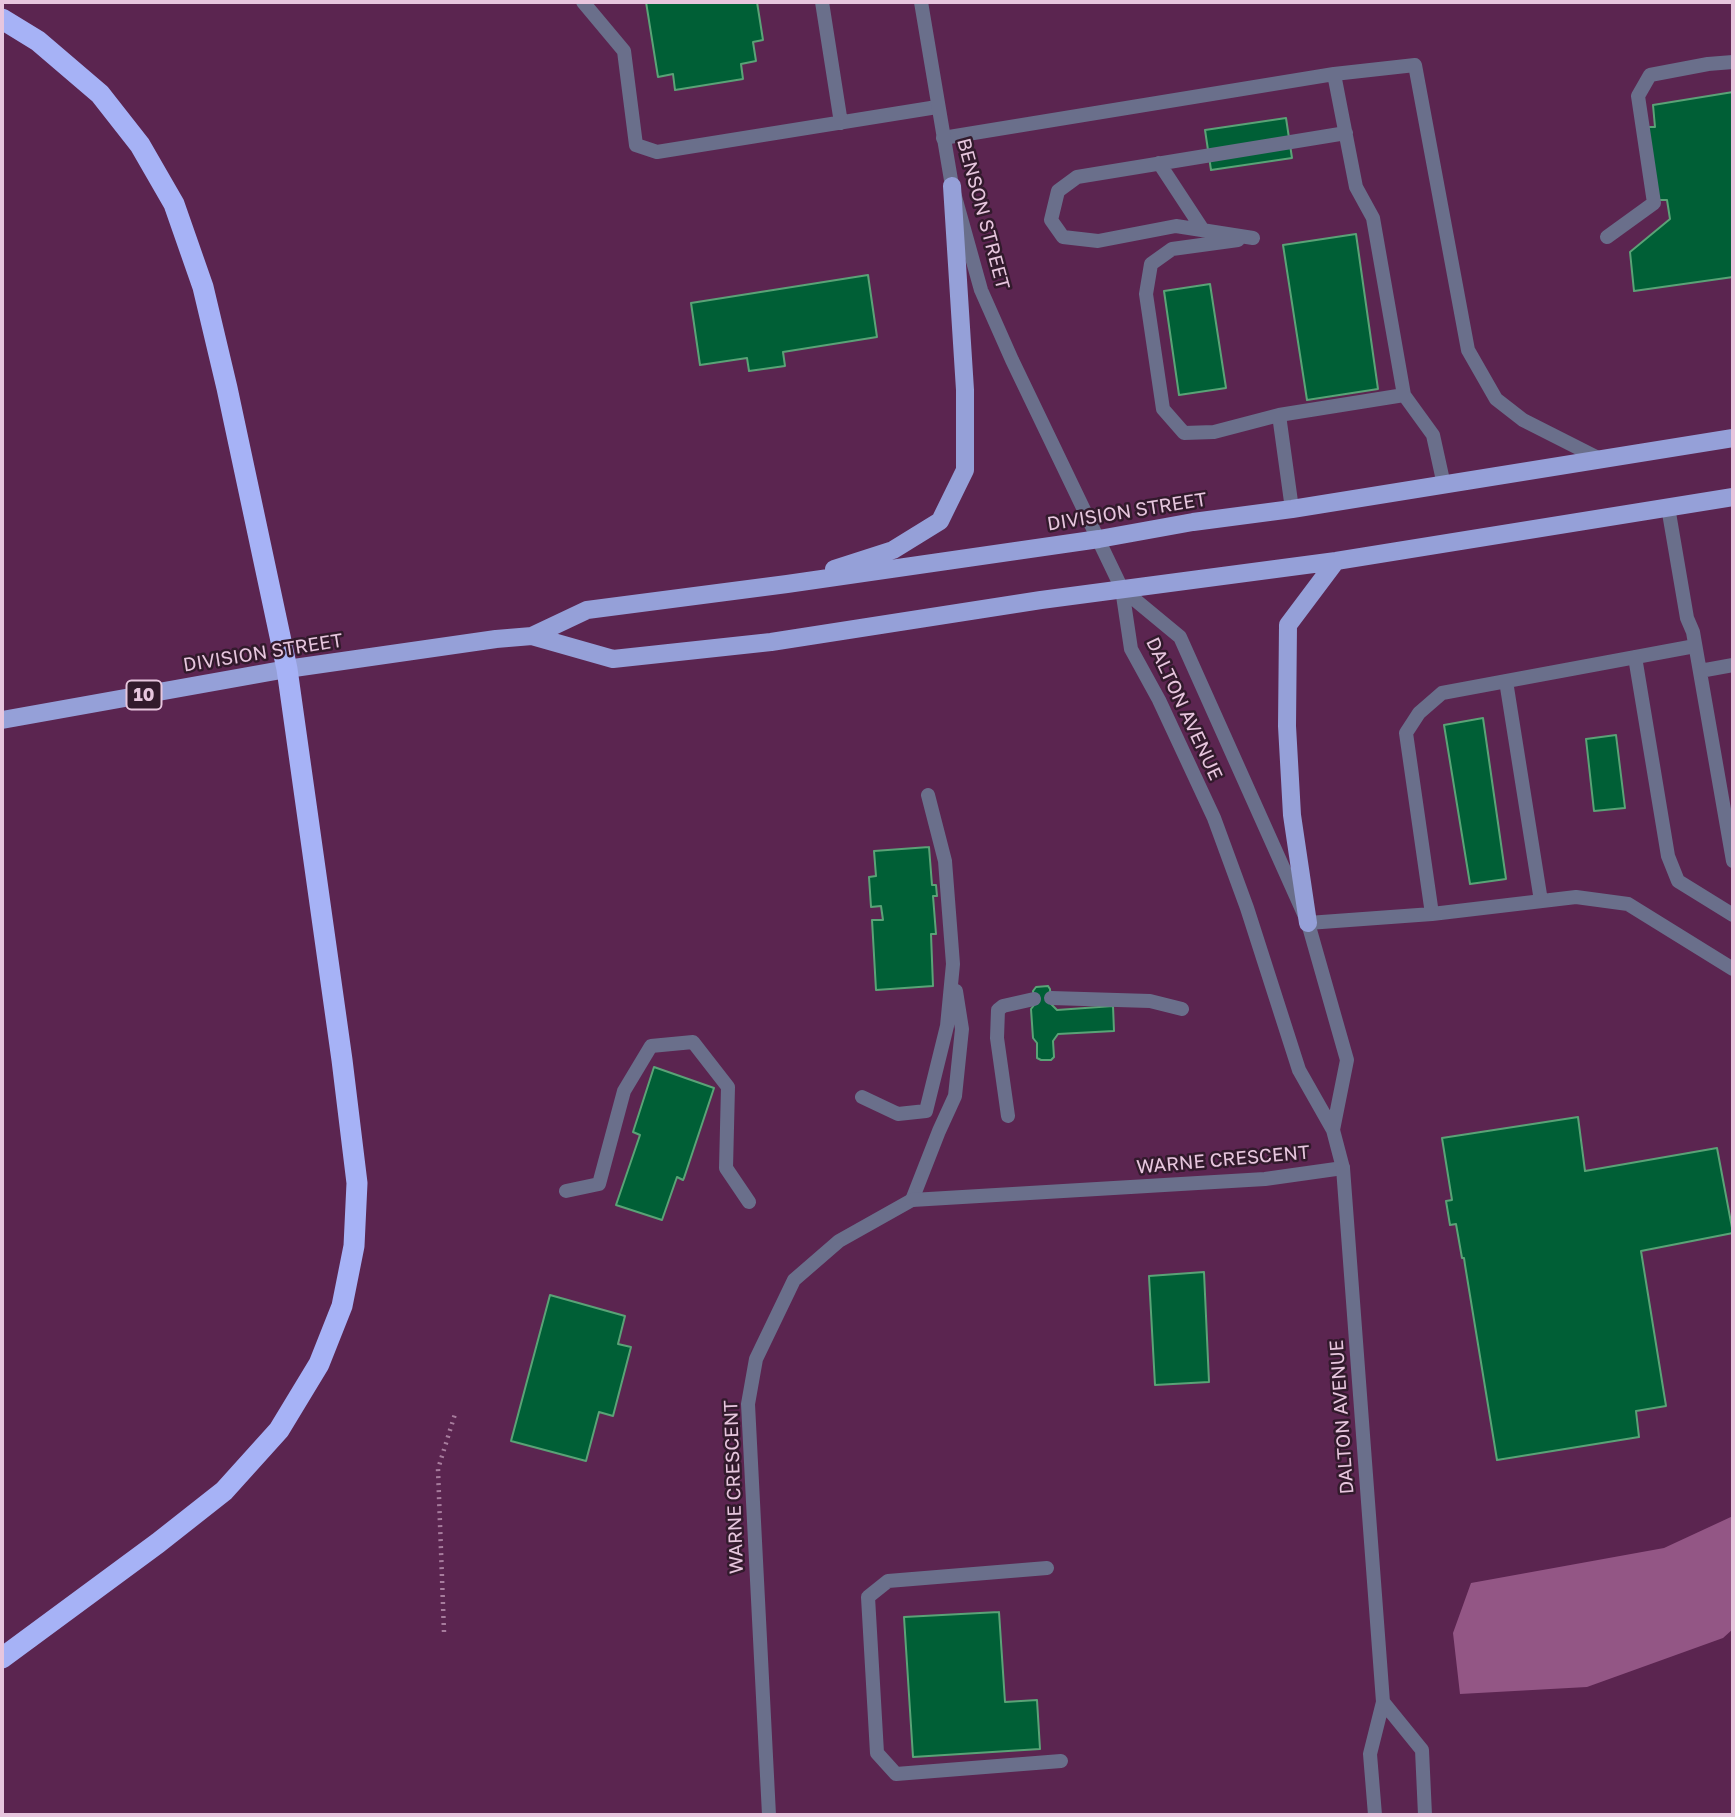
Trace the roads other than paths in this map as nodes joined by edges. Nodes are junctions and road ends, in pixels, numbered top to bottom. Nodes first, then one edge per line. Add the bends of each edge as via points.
1 (583, 2) edge
2 (822, 2) edge
3 (921, 2) edge
4 (2, 19) edge
5 (1733, 62) edge
6 (1334, 74) junction
7 (937, 107) junction
8 (841, 123) junction
9 (1346, 133) junction
10 (943, 138) junction
11 (1159, 163) junction
12 (952, 186) junction
13 (1203, 230) junction
14 (1607, 237) dead end
15 (1404, 395) junction
16 (1279, 415) junction
17 (1733, 438) edge
18 (1602, 460) junction
19 (1444, 485) junction
20 (1733, 497) edge
21 (1668, 507) junction
22 (1292, 509) junction
23 (1099, 538) junction
24 (1336, 561) junction
25 (787, 584) junction
26 (1122, 589) junction
27 (532, 636) junction
28 (1695, 646) junction
29 (1635, 657) junction
30 (1733, 665) edge
31 (287, 669) junction
32 (1700, 671) junction
33 (1506, 681) junction
34 (2, 720) edge
35 (928, 795) dead end
36 (1733, 861) edge
37 (1541, 901) junction
38 (1432, 914) junction
39 (1733, 915) edge
40 (1308, 923) junction
41 (953, 964) junction
42 (1733, 969) edge
43 (1051, 998) dead end
44 (1034, 999) dead end
45 (1182, 1009) dead end
46 (862, 1097) dead end
47 (1008, 1116) dead end
48 (1333, 1130) junction
49 (1343, 1168) junction
50 (566, 1191) dead end
51 (912, 1200) junction
52 (749, 1202) dead end
53 (1047, 1568) dead end
54 (2, 1658) edge
55 (1383, 1702) junction
56 (1061, 1761) dead end
57 (769, 1815) edge
58 (1375, 1815) edge
59 (1425, 1815) edge

1 - 8 street via 624,51 636,145 657,152
2 - 8 street
3 - 7 street, BENSON STREET
4 - 31 highway via 38,41 100,94 140,145 174,204 203,287
5 - 14 street via 1650,75 1638,96 1654,203
6 - 9 street
6 - 10 street
6 - 18 street via 1415,65 1468,350 1496,399 1523,420
7 - 8 street
7 - 10 street, BENSON STREET
9 - 11 street
9 - 15 street via 1356,187 1373,218
10 - 12 street, BENSON STREET
11 - 13 street
11 - 13 street via 1077,177 1058,191 1051,220 1063,237 1098,242 1176,226
12 - 23 street, BENSON STREET via 981,290
12 - 25 main road via 965,390 965,470 940,522 893,550
13 - 16 street via 1253,238 1172,249 1151,264 1146,294 1163,409 1184,433 1214,432
15 - 16 street
15 - 19 street via 1433,435
16 - 22 street
17 - 18 main road, DIVISION STREET
18 - 19 main road, DIVISION STREET
19 - 22 main road, DIVISION STREET
20 - 21 main road, DIVISION STREET
21 - 24 main road, DIVISION STREET
21 - 28 street
22 - 23 main road, DIVISION STREET
23 - 25 main road, DIVISION STREET
23 - 26 street, BENSON STREET
24 - 26 main road, DIVISION STREET
24 - 40 main road via 1288,625 1292,815
25 - 27 main road, DIVISION STREET via 587,610
26 - 27 main road, DIVISION STREET via 771,642 613,659
26 - 40 street, DALTON AVENUE via 1180,637
26 - 48 street, DALTON AVENUE via 1131,649 1214,818 1299,1070
27 - 31 main road, DIVISION STREET
28 - 29 street
28 - 32 street
29 - 33 street
29 - 39 street via 1668,856 1678,881
30 - 32 street
31 - 34 main road, DIVISION STREET / 10
31 - 54 highway via 357,1183 354,1246 342,1306 319,1364 279,1430 224,1491
32 - 36 street
33 - 37 street
33 - 38 street via 1441,693 1406,733
35 - 41 street via 945,861
37 - 38 street
37 - 42 street via 1576,897 1628,904
38 - 40 street
40 - 48 street, DALTON AVENUE via 1347,1060
41 - 46 street via 947,1026 926,1111 898,1114
41 - 51 street via 962,1029 956,1096
43 - 45 street via 1150,1001
44 - 47 street via 998,1010
48 - 49 street, DALTON AVENUE
49 - 51 street, WARNE CRESCENT via 1265,1179
49 - 55 street, DALTON AVENUE
50 - 52 street via 599,1184 624,1091 651,1046 693,1042 727,1087 726,1168
51 - 57 street, WARNE CRESCENT via 839,1241 794,1280 756,1359 748,1404
53 - 56 street via 888,1581 868,1597 877,1753 895,1774
55 - 58 street, DALTON AVENUE via 1370,1754
55 - 59 street via 1422,1750

